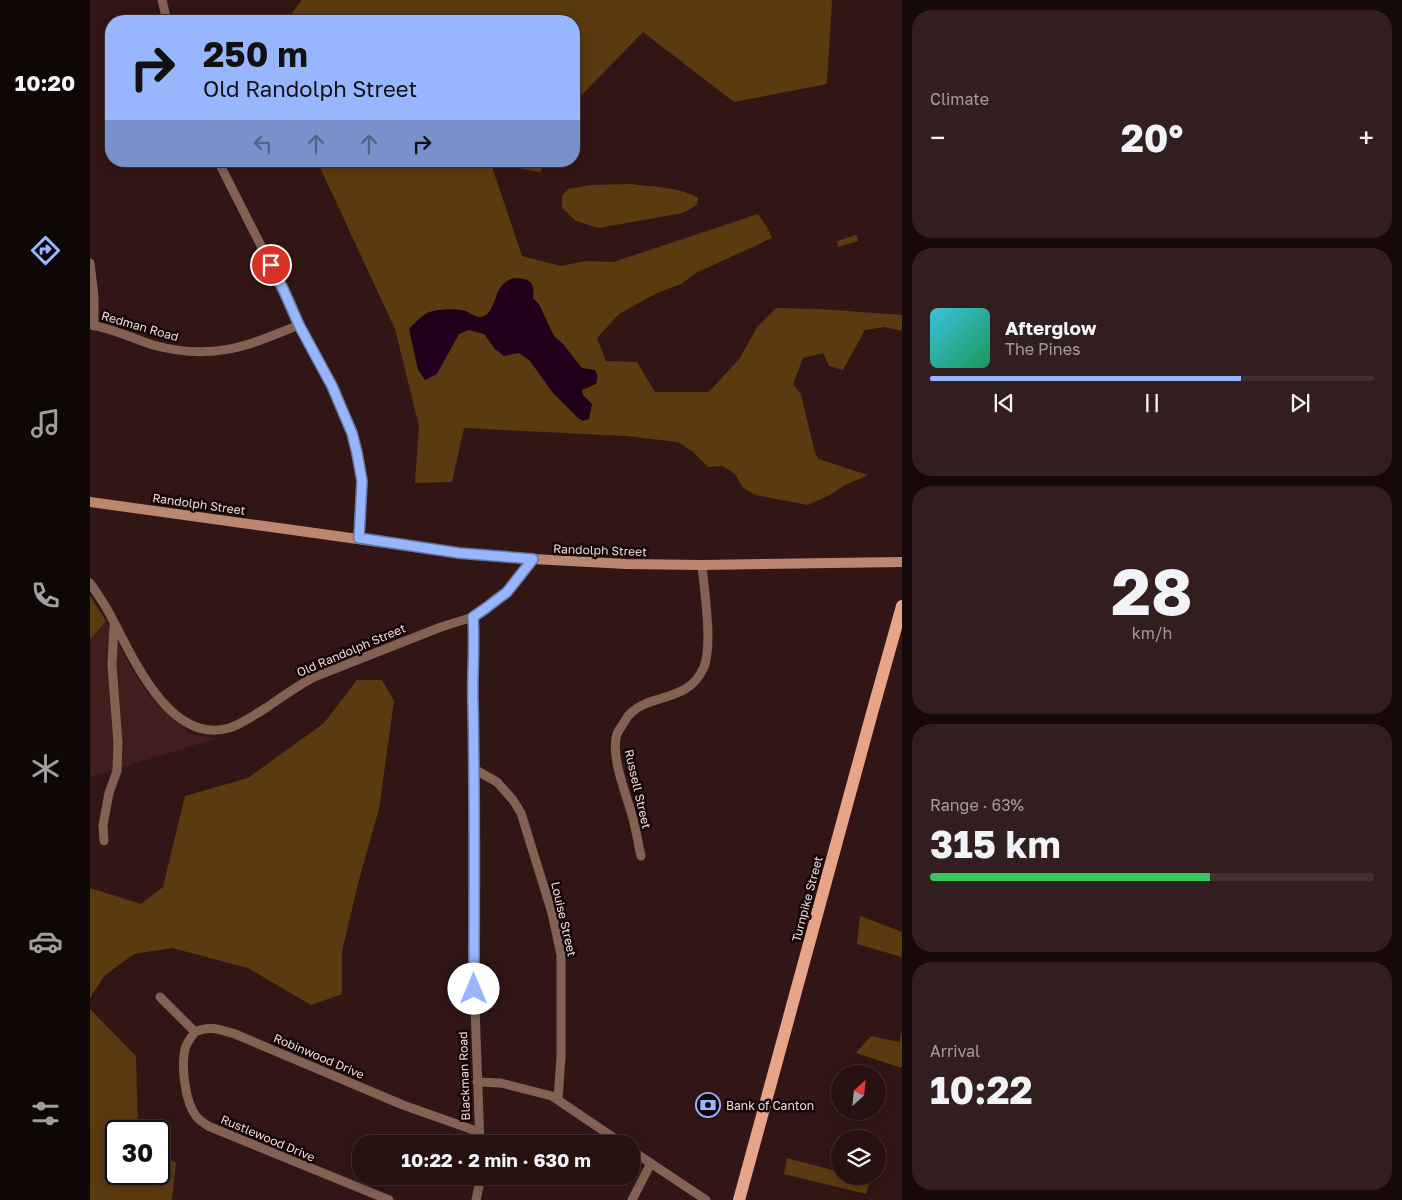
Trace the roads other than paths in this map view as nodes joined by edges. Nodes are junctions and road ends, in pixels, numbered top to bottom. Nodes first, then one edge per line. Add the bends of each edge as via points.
1 (162, 0) edge
2 (166, 15) edge
3 (221, 167) edge
4 (90, 263) edge
5 (299, 325) junction
6 (92, 326) edge
7 (90, 502) edge
8 (359, 538) junction
9 (533, 559) junction
10 (902, 562) edge
11 (702, 565) junction
12 (90, 584) edge
13 (902, 606) edge
14 (473, 617) junction
15 (114, 623) junction
16 (474, 769) junction
17 (104, 840) dead end
18 (641, 856) dead end
19 (160, 997) dead end
20 (195, 1032) junction
21 (477, 1082) junction
22 (558, 1099) junction
23 (479, 1132) junction
24 (479, 1135) edge
25 (610, 1135) edge
26 (640, 1156) edge
27 (651, 1163) junction
28 (479, 1185) edge
29 (389, 1200) edge
30 (476, 1200) edge
31 (632, 1200) edge
32 (706, 1200) edge
33 (739, 1200) edge

1 - 2 street
3 - 5 street
4 - 6 street via 94,296
5 - 6 street, Redman Road via 239,348 209,353 154,345
5 - 8 street via 332,386 352,433 362,481
7 - 8 main road, Randolph Street
8 - 9 main road, Randolph Street via 459,553
9 - 11 main road, Randolph Street
9 - 14 street, Old Randolph Street via 507,592
10 - 11 main road, Randolph Street
11 - 18 street, Russell Street via 708,631 704,666 687,689 642,706 630,714 617,734 615,751
12 - 15 street, Old Randolph Street
13 - 33 main road, Turnpike Street
14 - 15 street, Old Randolph Street via 314,677 239,725 214,730 198,728 165,706
14 - 16 street, Blackman Road
15 - 17 street via 112,665 117,771 109,792 103,824
16 - 21 street, Blackman Road
16 - 22 street, Louise Street via 497,782 521,813 552,913 561,955 562,1057
19 - 20 street
20 - 23 street, Robinwood Drive via 212,1028 236,1034 403,1105
20 - 29 street, Rustlewood Drive via 185,1049 184,1071 189,1104 196,1117 208,1126
21 - 22 street via 501,1083
21 - 23 street, Blackman Road
22 - 25 street
23 - 24 street, Blackman Road
26 - 27 street
27 - 31 street
27 - 32 street
28 - 30 street

